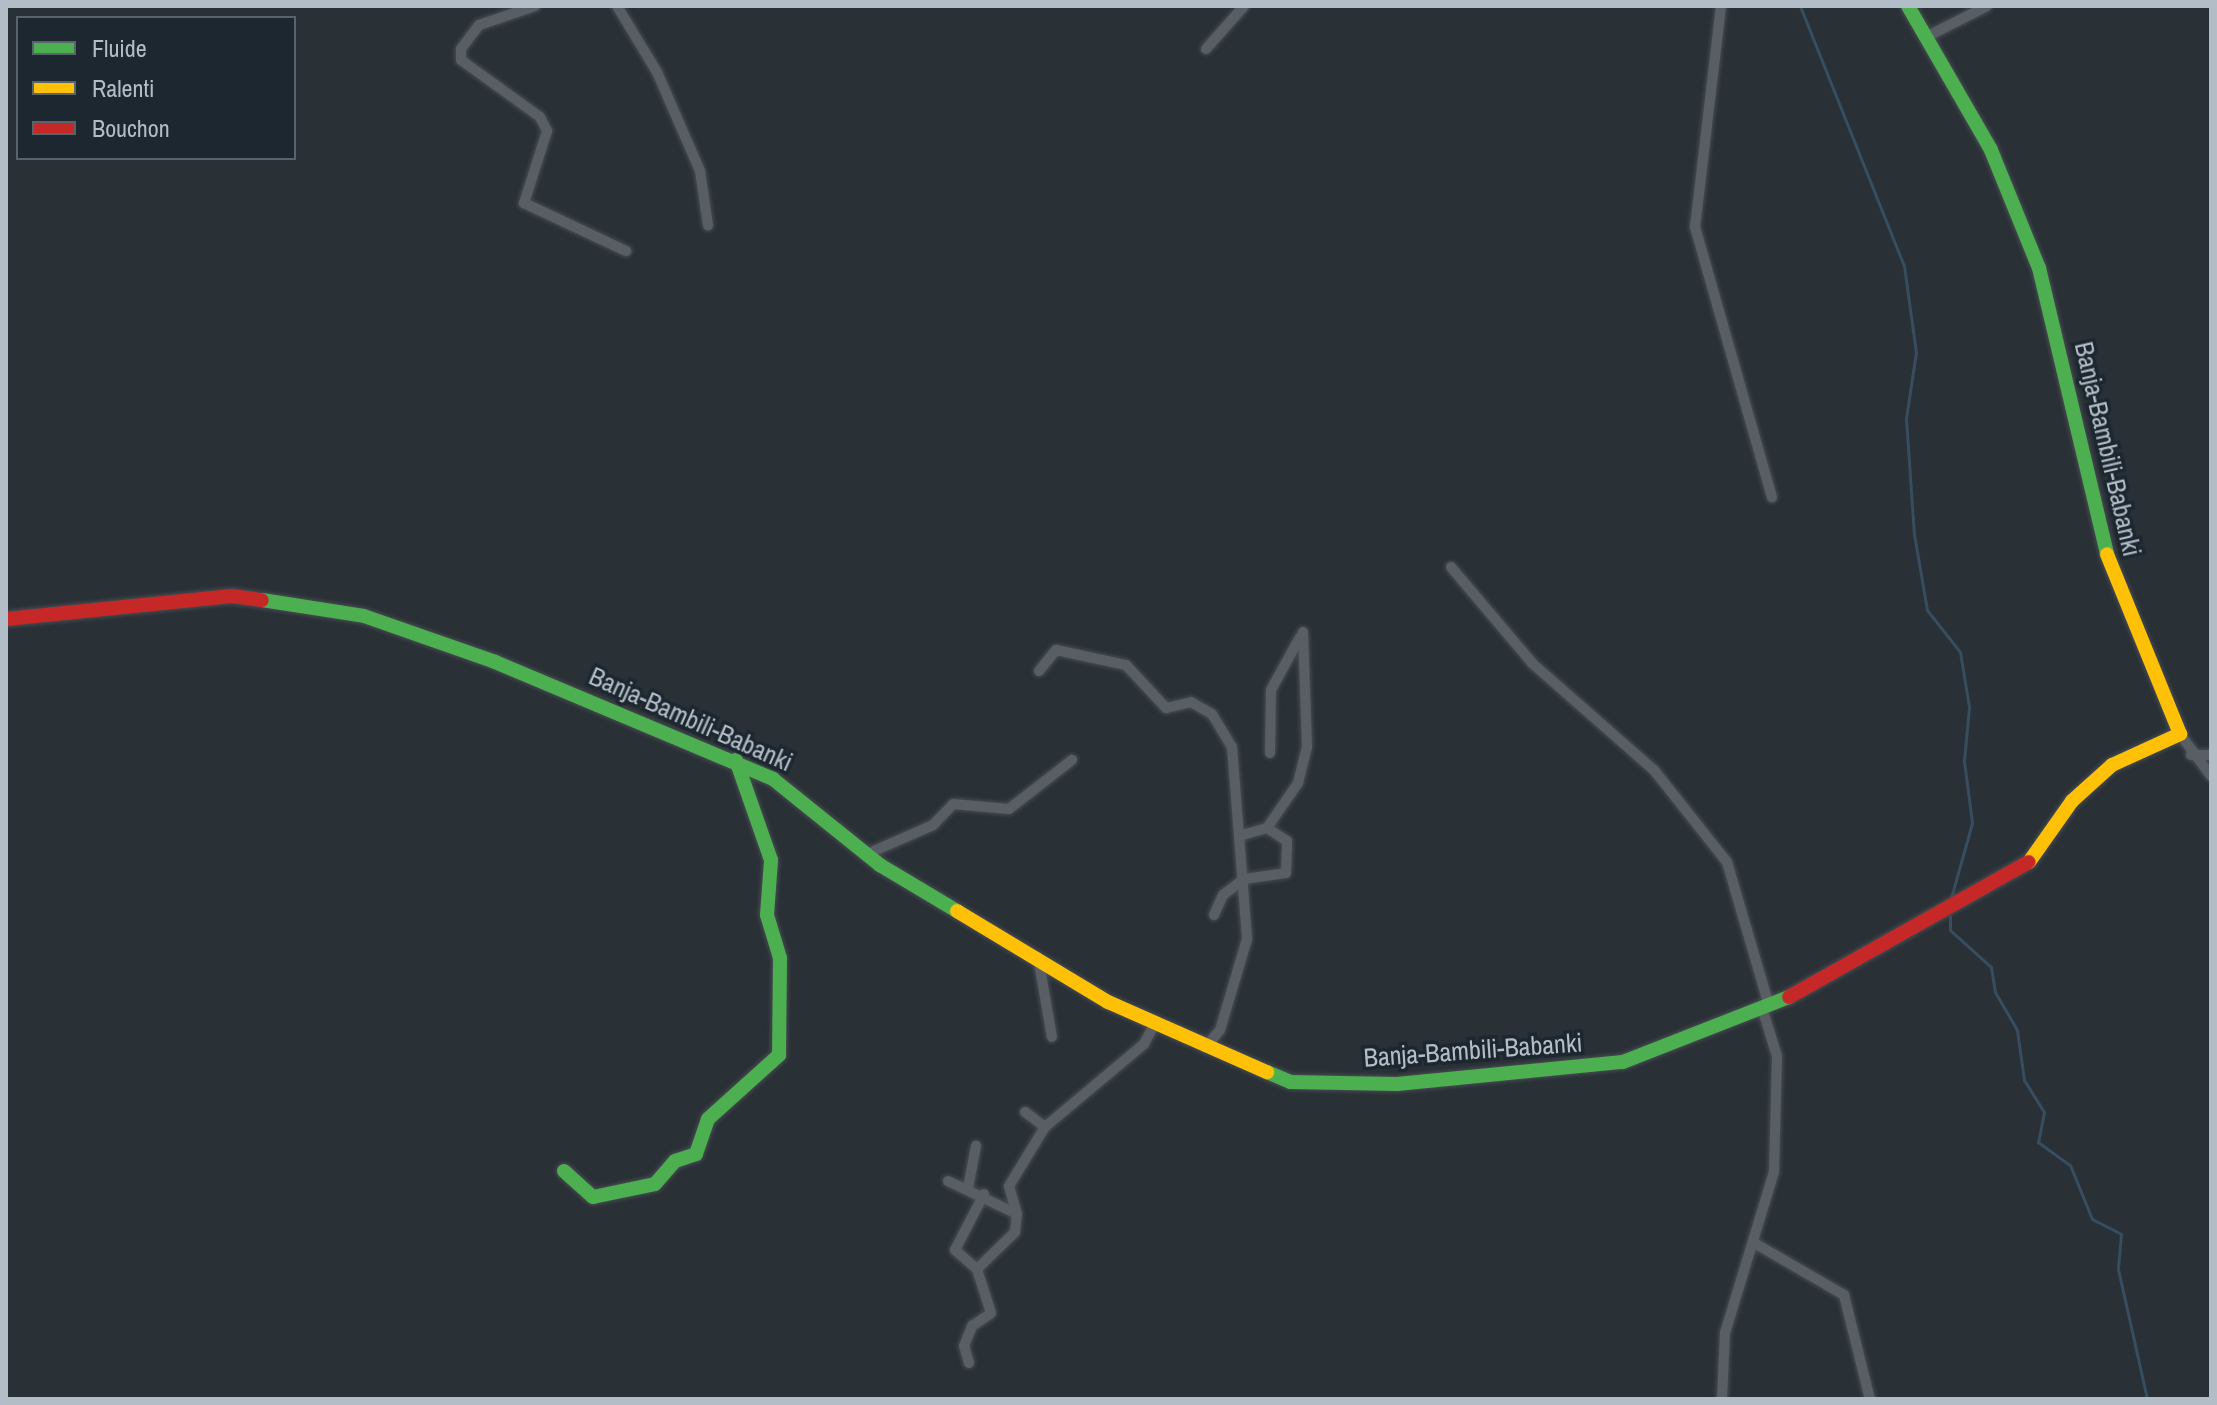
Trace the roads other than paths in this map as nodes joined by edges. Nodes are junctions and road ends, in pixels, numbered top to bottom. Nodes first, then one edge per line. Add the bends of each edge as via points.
1 (535, 6) edge
2 (617, 6) edge
3 (1244, 6) edge
4 (1721, 6) edge
5 (1908, 6) edge
6 (1987, 6) edge
7 (1930, 35) junction
8 (1206, 49) dead end
9 (708, 225) dead end
10 (626, 251) dead end
11 (1772, 497) dead end
12 (1451, 567) dead end
13 (6, 619) edge
14 (1039, 671) dead end
15 (2180, 734) junction
16 (1270, 753) dead end
17 (2191, 755) junction
18 (2211, 755) edge
19 (736, 760) junction
20 (1072, 760) dead end
21 (2211, 776) edge
22 (1267, 828) junction
23 (1239, 836) junction
24 (867, 854) junction
25 (1244, 879) junction
26 (1214, 915) dead end
27 (1037, 953) junction
28 (1766, 1009) junction
29 (1155, 1023) junction
30 (1052, 1037) dead end
31 (1204, 1049) junction
32 (1025, 1112) dead end
33 (1045, 1127) junction
34 (976, 1146) dead end
35 (564, 1171) dead end
36 (948, 1181) dead end
37 (968, 1188) junction
38 (984, 1194) junction
39 (1017, 1214) junction
40 (1756, 1244) junction
41 (977, 1269) junction
42 (969, 1363) dead end
43 (1722, 1399) edge
44 (1870, 1399) edge

1 - 10 street via 479,25 461,49 461,60 540,117 547,131 524,203
2 - 9 street via 657,72 700,171
3 - 8 street
4 - 11 street via 1695,227
5 - 7 street, Banja-Bambili-Babanki
6 - 7 street
7 - 15 street, Banja-Bambili-Babanki via 1991,150 2039,268 2107,557
12 - 28 street via 1532,663 1654,770 1727,862
13 - 19 street, Banja-Bambili-Babanki via 232,596 364,616
14 - 23 street via 1056,650 1097,654 1126,665 1166,708 1191,702 1212,714 1232,747
15 - 17 street
15 - 28 street, Banja-Bambili-Babanki via 2112,765 2072,801 2027,865 1997,885
16 - 22 street via 1271,690 1303,632 1307,746 1298,783
17 - 18 street
17 - 21 street
19 - 24 street, Banja-Bambili-Babanki via 809,803
19 - 35 street via 771,860 767,915 780,958 779,1055 708,1119 696,1154 675,1161 655,1184 593,1197
20 - 24 street via 1009,809 953,804 933,825
22 - 23 street
22 - 25 street via 1287,841 1286,873
23 - 25 street
24 - 27 street, Banja-Bambili-Babanki
25 - 26 street via 1223,895
25 - 31 street via 1247,939 1220,1030
27 - 29 street, Banja-Bambili-Babanki via 1108,1002
27 - 30 street
28 - 31 street, Banja-Bambili-Babanki via 1623,1062 1397,1084 1290,1082
28 - 40 street via 1780,1103 1774,1172
29 - 31 street, Banja-Bambili-Babanki
29 - 33 street via 1144,1044
32 - 33 street
33 - 39 street via 1009,1186
34 - 37 street
36 - 37 street
37 - 38 street
38 - 39 street
38 - 41 street via 955,1250
39 - 41 street via 1015,1232
40 - 43 street via 1725,1333
40 - 44 street via 1844,1295
41 - 42 street via 991,1313 972,1326 964,1346

